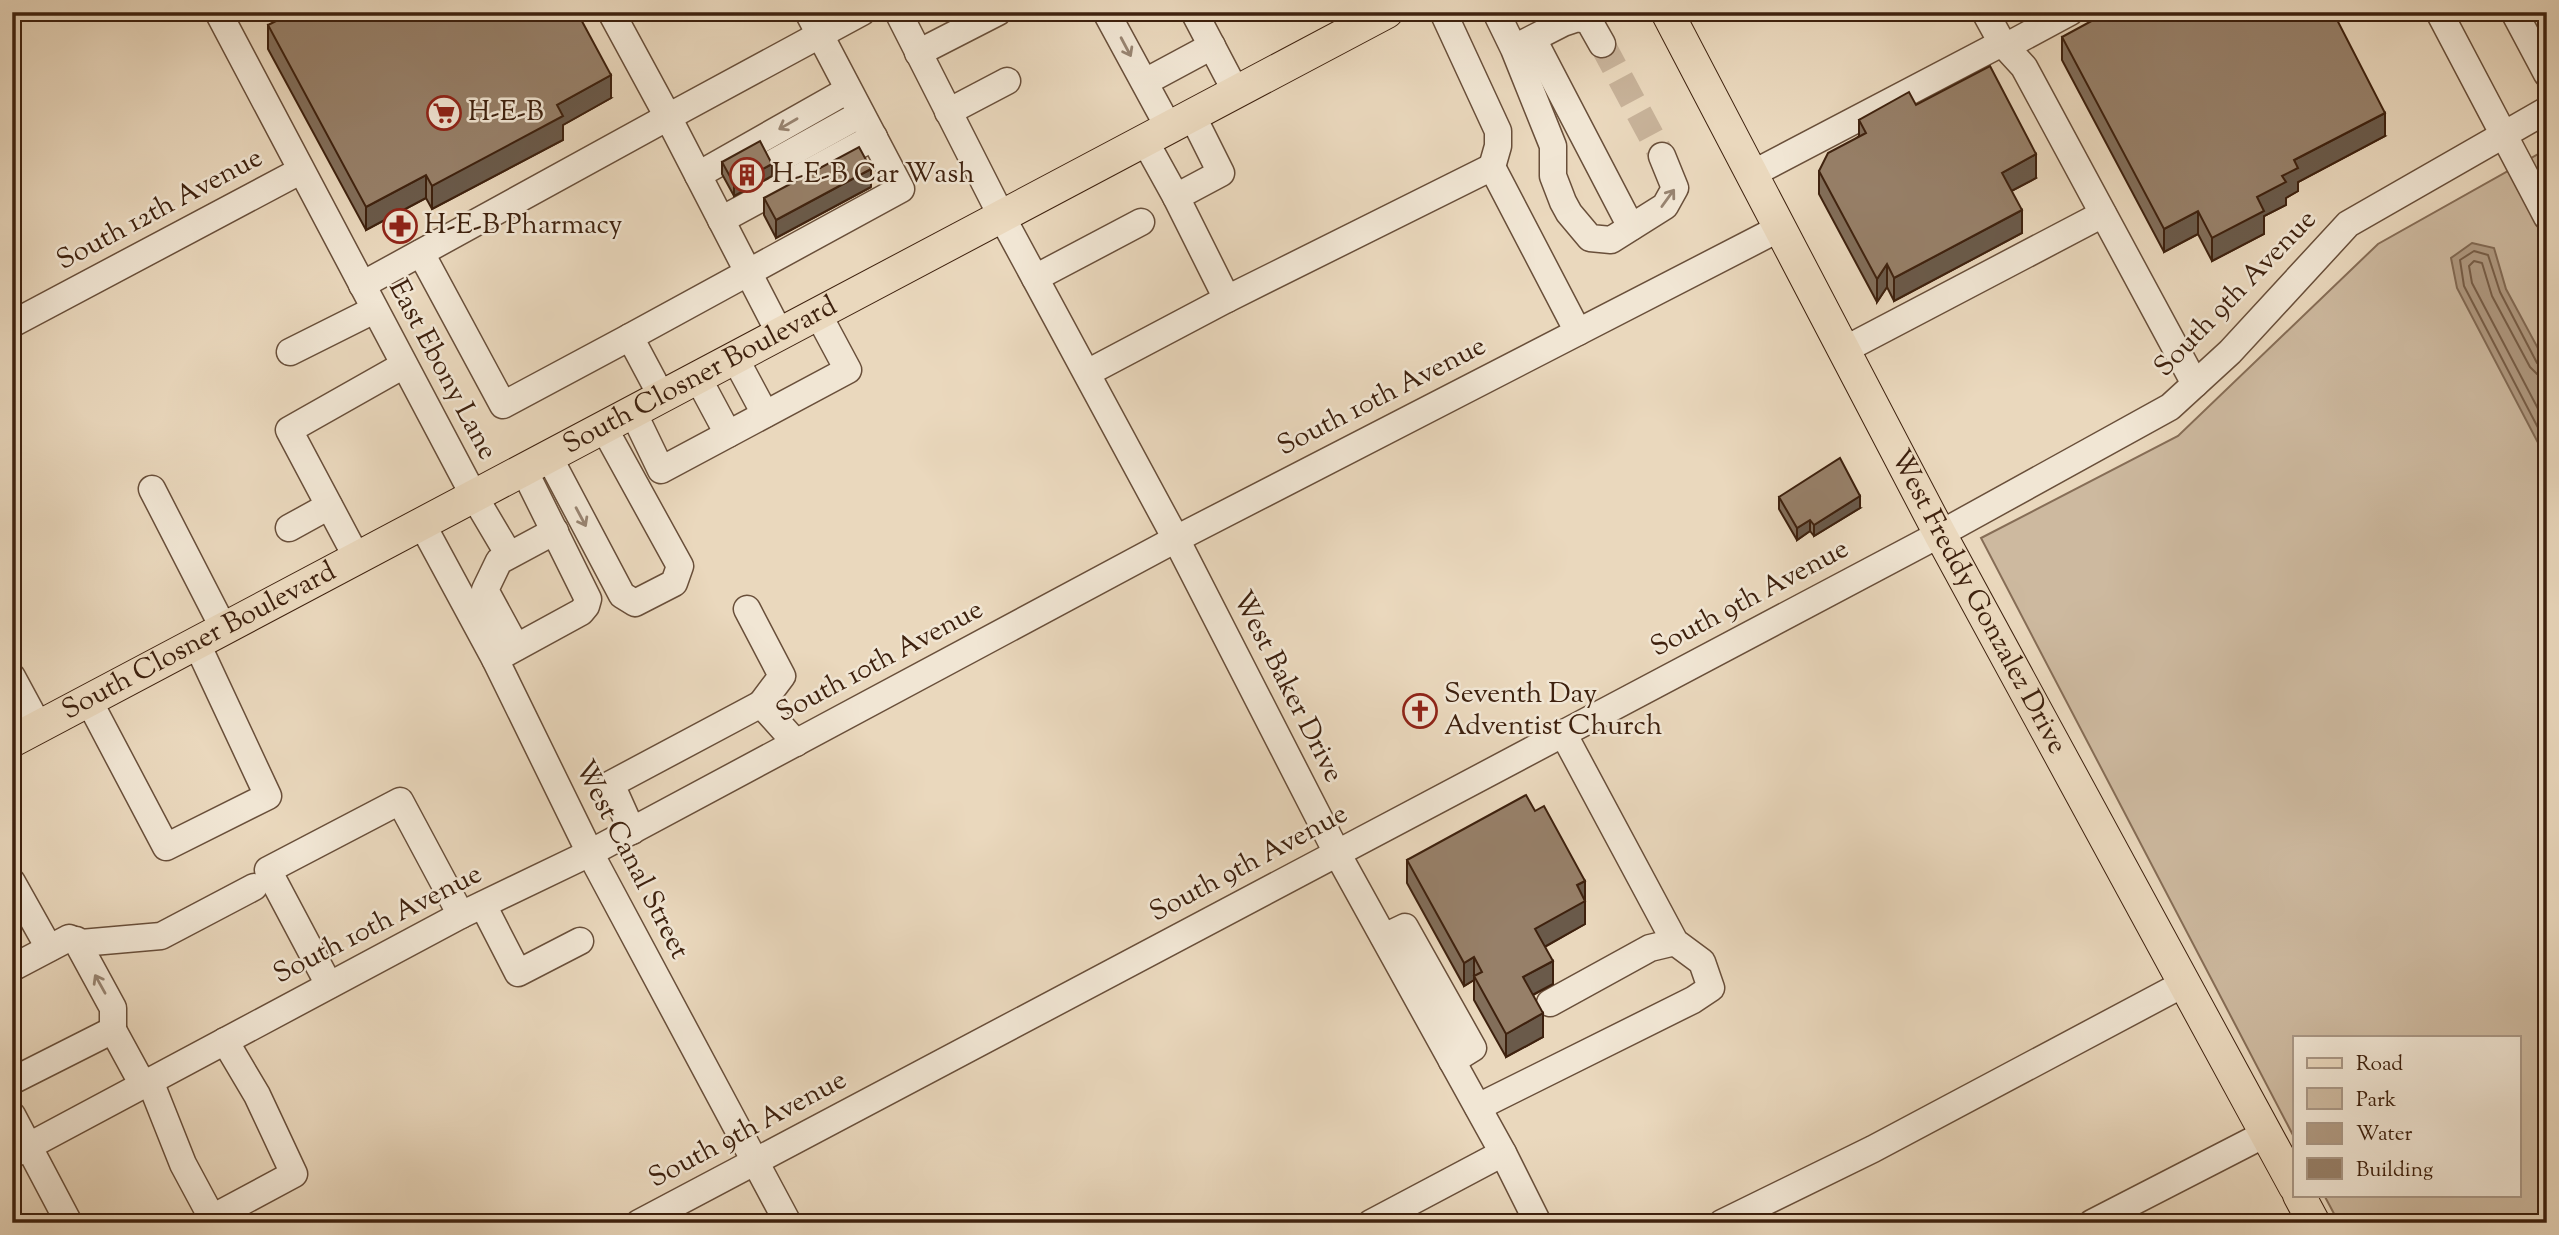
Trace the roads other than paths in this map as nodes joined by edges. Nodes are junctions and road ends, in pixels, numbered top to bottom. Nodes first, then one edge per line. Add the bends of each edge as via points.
1 (611, 12) edge
2 (862, 12) edge
3 (898, 12) edge
4 (998, 12) edge
5 (1107, 12) edge
6 (1195, 12) edge
7 (1387, 12) edge
8 (1443, 12) edge
9 (1496, 12) edge
10 (1667, 12) edge
11 (1985, 12) edge
12 (2070, 12) edge
13 (2439, 12) edge
14 (2514, 12) edge
15 (228, 16) edge
16 (814, 24) edge
17 (1523, 44) junction
18 (1602, 44) tunnel mouth
19 (2003, 45) junction
20 (1212, 46) junction
21 (918, 53) junction
22 (2547, 74) edge
23 (1007, 81) dead end
24 (1144, 82) junction
25 (848, 90) junction
26 (1237, 92) junction
27 (2547, 110) edge
28 (948, 112) junction
29 (668, 117) junction
30 (867, 126) junction
31 (1169, 128) junction
32 (2503, 135) junction
33 (1662, 156) tunnel mouth
34 (767, 166) edge
35 (1492, 167) junction
36 (300, 171) junction
37 (1752, 174) junction
38 (843, 187) junction
39 (714, 195) junction
40 (1176, 197) junction
41 (816, 202) junction
42 (2103, 214) junction
43 (788, 217) junction
44 (1002, 217) junction
45 (2547, 217) edge
46 (1141, 222) dead end
47 (1631, 227) junction
48 (1780, 228) junction
49 (421, 253) junction
50 (747, 271) junction
51 (1035, 278) junction
52 (362, 285) junction
53 (1227, 299) junction
54 (374, 310) junction
55 (818, 314) junction
56 (12, 324) edge
57 (1578, 332) junction
58 (780, 334) junction
59 (630, 337) junction
60 (1844, 350) junction
61 (290, 352) dead end
62 (735, 358) junction
63 (404, 365) junction
64 (1087, 373) junction
65 (698, 378) junction
66 (2195, 384) junction
67 (662, 397) junction
68 (633, 412) junction
69 (765, 414) junction
70 (604, 428) junction
71 (728, 434) junction
72 (537, 463) junction
73 (152, 489) dead end
74 (474, 496) junction
75 (329, 506) junction
76 (422, 524) junction
77 (289, 528) dead end
78 (555, 531) junction
79 (1940, 534) junction
80 (1176, 539) junction
81 (509, 555) junction
82 (357, 558) junction
83 (474, 596) junction
84 (747, 610) dead end
85 (224, 629) junction
86 (197, 644) junction
87 (505, 653) junction
88 (12, 677) edge
89 (89, 701) junction
90 (761, 705) junction
91 (1563, 733) junction
92 (26, 734) edge
93 (796, 743) junction
94 (632, 831) junction
95 (590, 853) junction
96 (1337, 853) junction
97 (12, 882) edge
98 (254, 887) dead end
99 (472, 910) junction
100 (76, 940) junction
101 (580, 941) dead end
102 (1675, 942) junction
103 (49, 948) junction
104 (12, 968) edge
105 (2185, 983) junction
106 (329, 985) junction
107 (1550, 1003) dead end
108 (113, 1030) junction
109 (225, 1041) junction
110 (12, 1082) edge
111 (146, 1083) junction
112 (1478, 1107) junction
113 (12, 1115) edge
114 (2267, 1133) junction
115 (21, 1150) edge
116 (1503, 1153) junction
117 (755, 1163) junction
118 (2293, 1182) edge
119 (2300, 1196) edge
120 (2123, 1216) edge
121 (69, 1223) edge
122 (639, 1223) edge
123 (788, 1223) edge
124 (1371, 1223) edge
125 (1538, 1223) edge
126 (1722, 1223) edge
127 (2092, 1223) edge
128 (2314, 1223) edge

1 - 29 street
2 - 16 street
3 - 21 street, West Baker Drive
4 - 21 street
5 -> 24 street
6 - 20 street
7 - 26 main road, South Closner Boulevard
8 - 35 street via 1497,131
9 - 17 street
10 - 37 main road, West Freddy Gonzalez Drive
11 - 19 street
12 - 19 street
13 - 32 street
14 - 22 street
15 - 36 street, East Ebony Lane
16 - 25 street
16 - 29 street
17 - 18 street via 1578,18 1589,21
17 - 47 street
17 - 47 street via 1553,146 1553,176 1569,213 1590,238 1611,240
19 - 37 street
19 - 42 street via 2024,68
20 - 24 street
20 - 26 street
21 - 28 street, West Baker Drive
23 - 28 street
24 - 31 street
25 - 30 street
25 -> 39 street
26 - 31 main road, South Closner Boulevard
27 - 32 street, South 9th Avenue
28 - 44 street, West Baker Drive
29 - 39 street
29 - 49 street
30 - 34 street
30 - 38 street
30 - 38 street via 901,189
31 - 40 street
31 - 40 street via 1221,173
31 - 44 main road, South Closner Boulevard
32 - 45 street
32 - 66 street, South 9th Avenue via 2348,223
47 -> 33 street via 1665,206 1675,188
35 - 53 street
35 - 57 street
36 - 52 street, East Ebony Lane
36 - 56 street, South 12th Avenue
37 - 48 main road, West Freddy Gonzalez Drive
38 - 41 street
38 - 41 street
39 - 43 street
39 - 50 street
40 - 53 street
41 - 43 street
41 - 43 street
42 - 60 street
42 - 66 street
43 - 50 street
44 - 51 street, West Baker Drive
44 - 55 main road, South Closner Boulevard
46 - 51 street
48 - 57 street, South 10th Avenue
48 - 60 main road, West Freddy Gonzalez Drive
49 - 52 street
49 - 59 street via 503,405
50 - 58 street
50 - 59 street
51 - 64 street, West Baker Drive
52 - 54 street, East Ebony Lane
53 - 64 street
54 - 61 street
54 - 63 street, East Ebony Lane
55 - 58 main road, South Closner Boulevard
55 - 69 street via 848,370
57 - 80 street, South 10th Avenue
58 - 62 main road, South Closner Boulevard
59 - 67 street
60 - 79 main road, West Freddy Gonzalez Drive
62 - 65 main road, South Closner Boulevard
62 - 69 street
63 - 74 street, East Ebony Lane
63 - 75 street via 289,430
64 - 80 street, West Baker Drive
65 - 67 main road, South Closner Boulevard
65 - 71 street
66 - 79 street, South 9th Avenue via 2170,407
67 - 68 main road, South Closner Boulevard
68 - 70 main road, South Closner Boulevard
68 - 71 street via 661,470
69 - 71 street
70 - 72 main road, South Closner Boulevard
72 -> 70 street via 622,596 635,603 674,583 680,566
72 - 74 main road, South Closner Boulevard
72 - 78 street
73 - 85 street
74 - 76 main road, South Closner Boulevard
74 - 81 street, East Ebony Lane
75 - 77 street
75 - 82 street
76 - 82 main road, South Closner Boulevard
76 - 83 street, West Canal Street
78 - 81 street
78 - 87 street via 587,599 586,606
79 - 91 street, South 9th Avenue
79 - 105 main road, West Freddy Gonzalez Drive
80 - 93 street, South 10th Avenue
80 - 96 street, West Baker Drive
81 - 83 street via 499,561
82 - 85 main road, South Closner Boulevard
83 - 87 street, West Canal Street
84 - 90 street via 782,676
85 - 86 main road, South Closner Boulevard
86 - 89 main road, South Closner Boulevard
86 - 89 street via 268,796 166,847
87 - 95 street, West Canal Street
88 - 92 street
89 - 92 main road, South Closner Boulevard
90 - 93 street
90 - 94 street via 611,784
91 - 96 street, South 9th Avenue
91 - 102 street
93 - 94 street, South 10th Avenue
94 - 95 street, South 10th Avenue
95 - 99 street, South 10th Avenue
95 - 117 street, West Canal Street
96 - 112 street, West Baker Drive
96 - 117 street, South 9th Avenue
97 - 103 street
98 - 100 street via 161,936
99 - 101 street via 518,973
99 - 106 street, South 10th Avenue
99 - 106 street via 400,801 268,870
100 - 103 street via 69,938
108 -> 100 street via 113,1008
102 - 107 street via 1650,948
102 - 112 street via 1702,962 1711,988
103 - 104 street
105 - 114 main road, West Freddy Gonzalez Drive
105 - 126 street via 1873,1149
106 - 109 street, South 10th Avenue
108 - 110 street
108 - 111 street
109 - 111 street, South 10th Avenue
109 - 111 street via 257,1095 294,1174 212,1218
111 - 115 street, South 10th Avenue
112 - 116 street, West Baker Drive
113 - 115 street
114 - 118 main road, West Freddy Gonzalez Drive
114 - 120 street
115 - 121 street
116 - 124 street
116 - 125 street, West Baker Drive
117 - 122 street, South 9th Avenue
117 - 123 street, West Canal Street
119 - 128 main road
120 - 127 street

